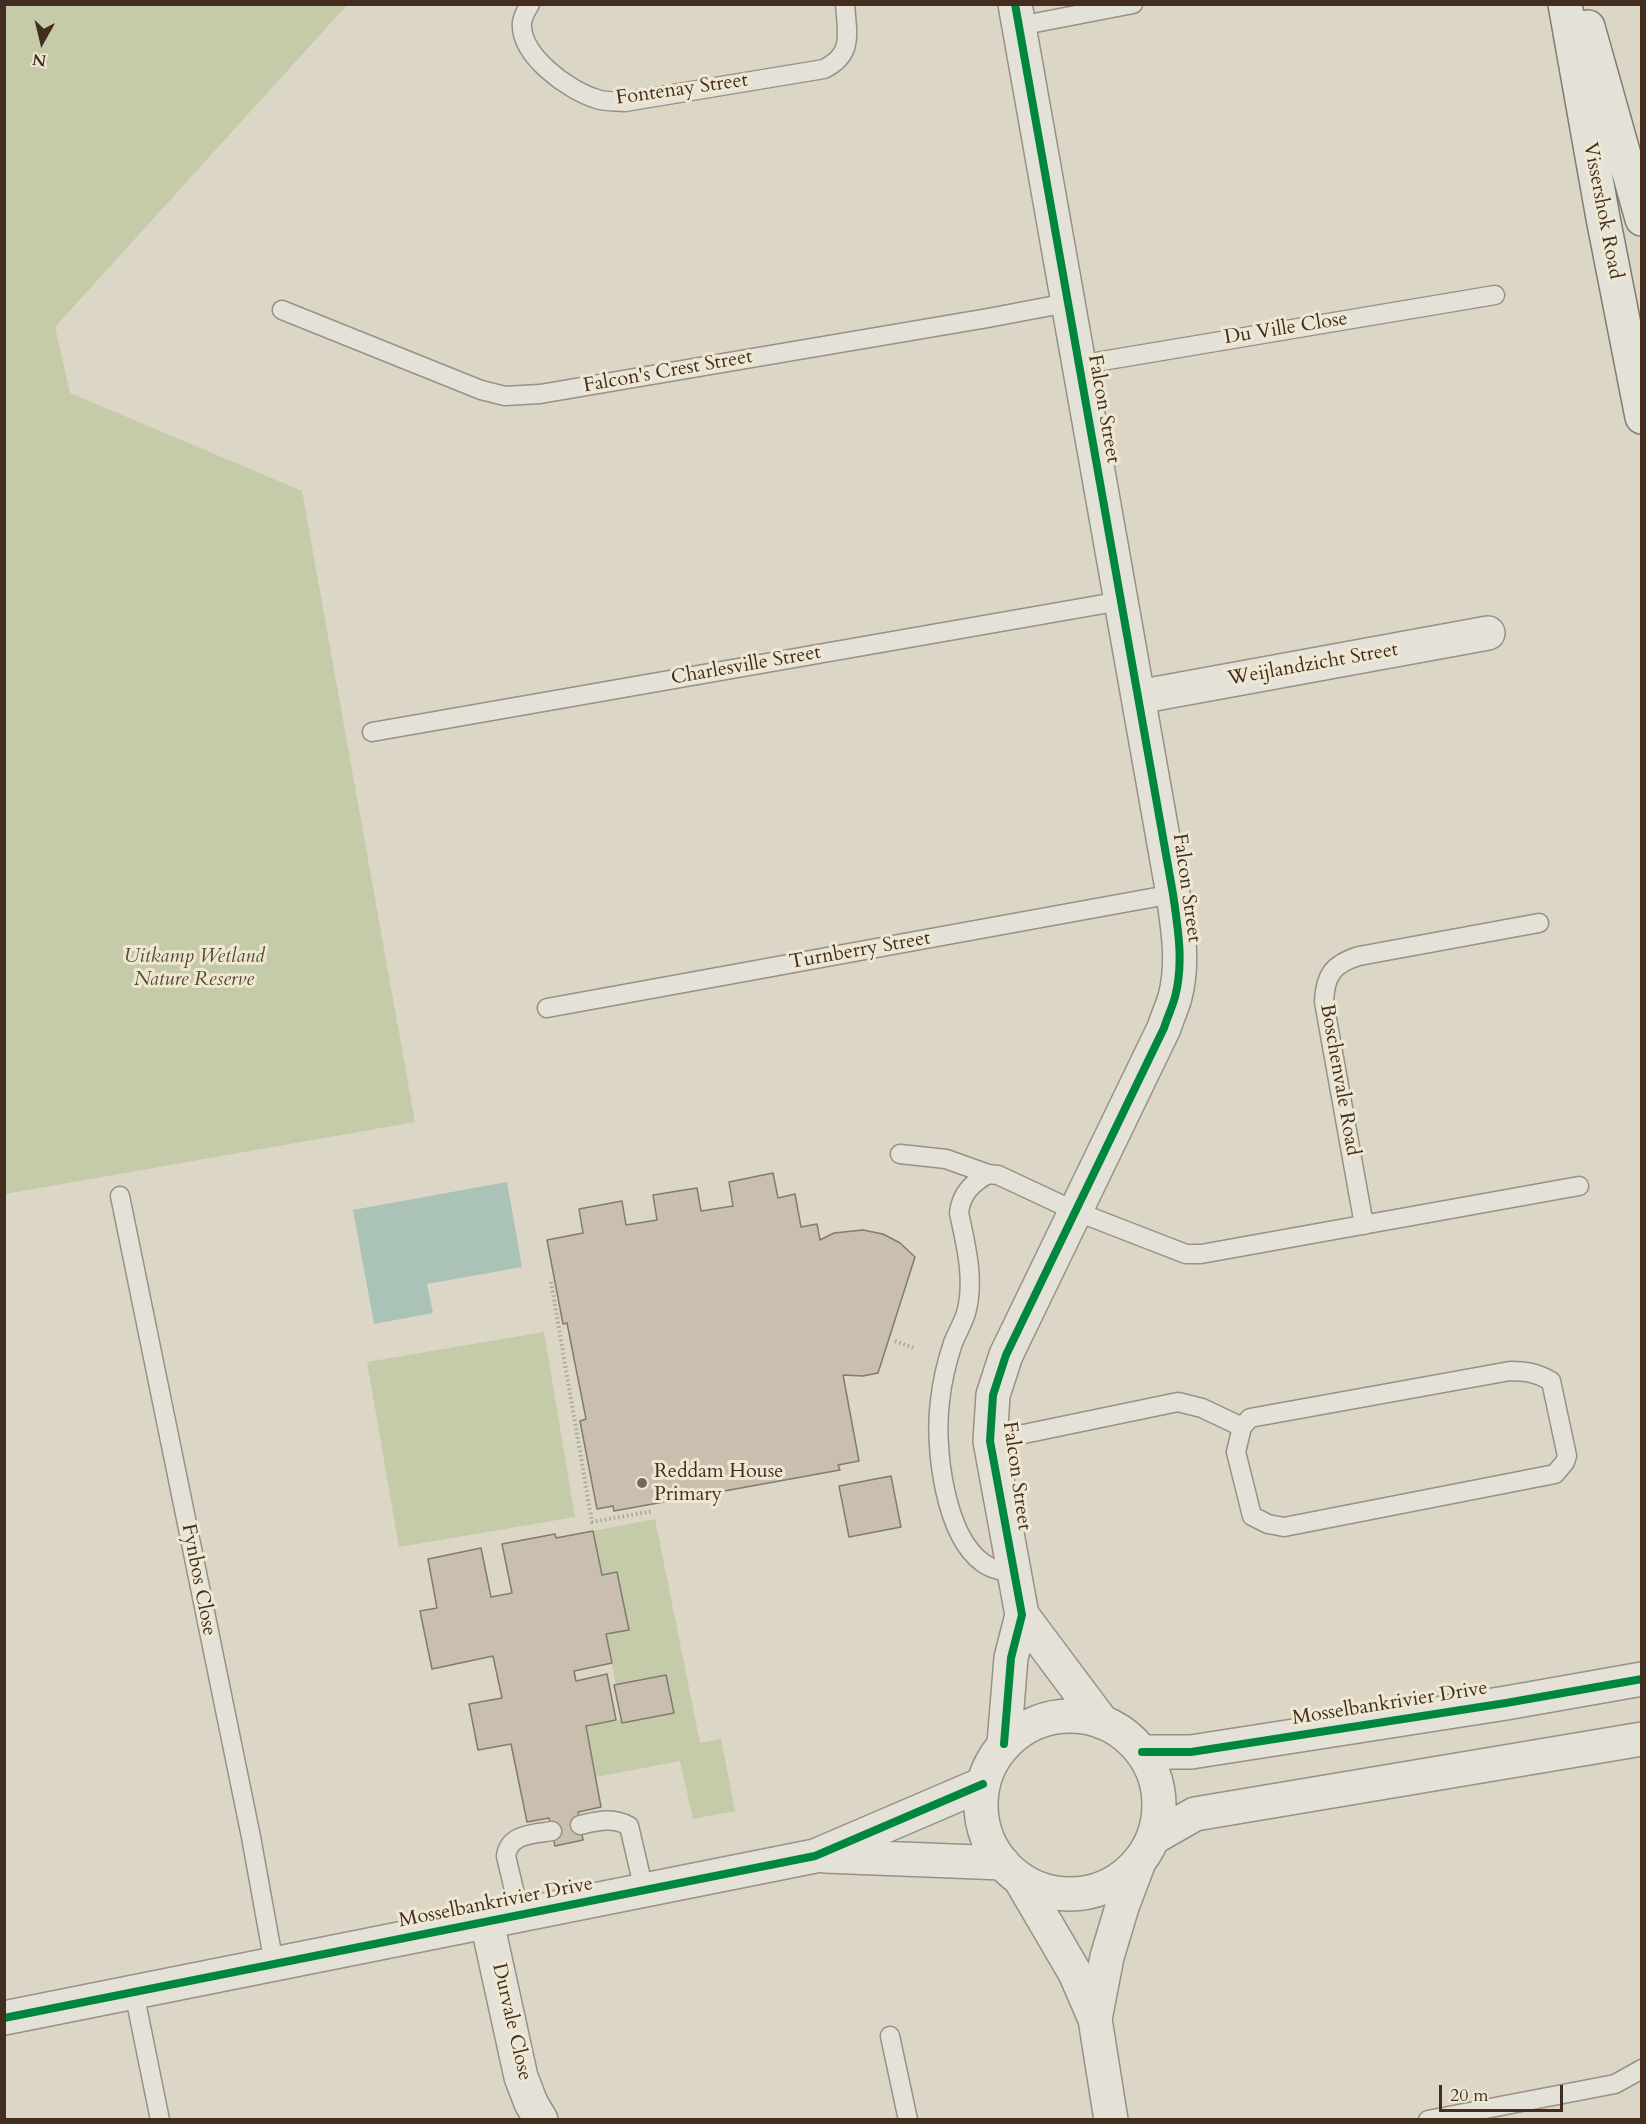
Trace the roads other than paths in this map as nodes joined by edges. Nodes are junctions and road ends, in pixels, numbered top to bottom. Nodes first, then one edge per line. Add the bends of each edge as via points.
1 (530, 4) edge
2 (845, 4) edge
3 (1133, 4) edge
4 (1565, 4) edge
5 (1582, 4) edge
6 (1017, 15) edge
7 (1641, 219) edge
8 (1495, 295) dead end
9 (1067, 303) junction
10 (282, 310) dead end
11 (1078, 365) junction
12 (1641, 417) edge
13 (1121, 601) junction
14 (1488, 633) dead end
15 (1138, 697) junction
16 (372, 732) dead end
17 (1173, 894) junction
18 (1539, 922) dead end
19 (547, 1008) dead end
20 (900, 1154) dead end
21 (988, 1174) junction
22 (1579, 1186) dead end
23 (120, 1196) dead end
24 (1075, 1211) junction
25 (1364, 1225) junction
26 (1242, 1427) junction
27 (990, 1441) junction
28 (1014, 1572) junction
29 (1022, 1615) junction
30 (1641, 1679) edge
31 (1102, 1722) junction
32 (1641, 1739) edge
33 (1004, 1744) junction
34 (1142, 1752) junction
35 (983, 1784) junction
36 (580, 1825) dead end
37 (552, 1831) dead end
38 (1146, 1850) junction
39 (816, 1856) junction
40 (1012, 1871) junction
41 (644, 1890) junction
42 (520, 1915) junction
43 (487, 1922) junction
44 (274, 1964) junction
45 (134, 1992) junction
46 (4, 2018) edge
47 (1095, 2019) junction
48 (891, 2036) dead end
49 (1641, 2069) edge
50 (160, 2120) edge
51 (541, 2120) edge
52 (908, 2120) edge
53 (1111, 2120) edge
54 (1428, 2120) edge

1 - 2 lane, Fontenay Street via 522,21 534,56 577,92 599,100 625,102 824,69 844,53
3 - 6 lane
4 - 12 street, Vissershok Road
5 - 7 street, Vissershok Road
6 - 9 street, Falcon Street
8 - 11 lane, Du Ville Close
9 - 10 lane, Falcon's Crest Street via 552,392 505,396 446,378
9 - 11 street, Falcon Street
11 - 13 street, Falcon Street
13 - 15 street, Falcon Street
13 - 16 lane, Charlesville Street
14 - 15 street, Weijlandzicht Street
15 - 17 street, Falcon Street
17 - 19 lane, Turnberry Street
17 - 24 street, Falcon Street via 1180,967 1175,998
18 - 25 lane, Boschenvale Road via 1359,956 1338,964 1330,973 1324,987 1324,1002
20 - 21 lane via 946,1160
21 - 24 lane
21 - 28 lane via 964,1193 960,1205 969,1272 966,1313 953,1344 937,1426 950,1508 965,1544 985,1564
22 - 25 lane
23 - 44 lane, Fynbos Close
24 - 25 lane via 1186,1254
24 - 27 street, Falcon Street via 1002,1365 993,1395
26 - 26 lane via 1250,1418 1526,1371 1551,1381 1567,1456 1555,1474 1284,1527 1252,1516 1236,1452
26 - 27 lane via 1202,1408 1178,1402
27 - 28 street, Falcon Street
28 - 29 street, Falcon Street
29 - 31 street, Falcon Street
29 - 33 street, Falcon Street via 1011,1658
30 - 34 street, Mosselbankrivier Drive via 1191,1752
31 - 33 street via 1077,1716 1052,1718 1027,1728
31 - 34 street
32 - 38 street via 1195,1814
33 - 35 street
34 - 38 street via 1156,1779 1160,1809
35 - 39 street, Mosselbankrivier Drive
35 - 40 street via 982,1819 989,1843
36 - 41 lane via 610,1819 629,1826
37 - 42 lane via 518,1837 507,1849
38 - 40 street via 1118,1880 1093,1891 1065,1894 1041,1890
38 - 47 street via 1122,1907
39 - 40 street, Mosselbankrivier Drive
39 - 41 street, Mosselbankrivier Drive
40 - 47 street via 1075,1973
41 - 42 street, Mosselbankrivier Drive
42 - 43 street, Mosselbankrivier Drive
43 - 44 street, Mosselbankrivier Drive
43 - 51 street, Durvale Close via 521,2077
44 - 45 street, Mosselbankrivier Drive
45 - 46 street, Mosselbankrivier Drive
45 - 50 lane
47 - 53 street
48 - 52 lane
49 - 54 lane via 1615,2084

